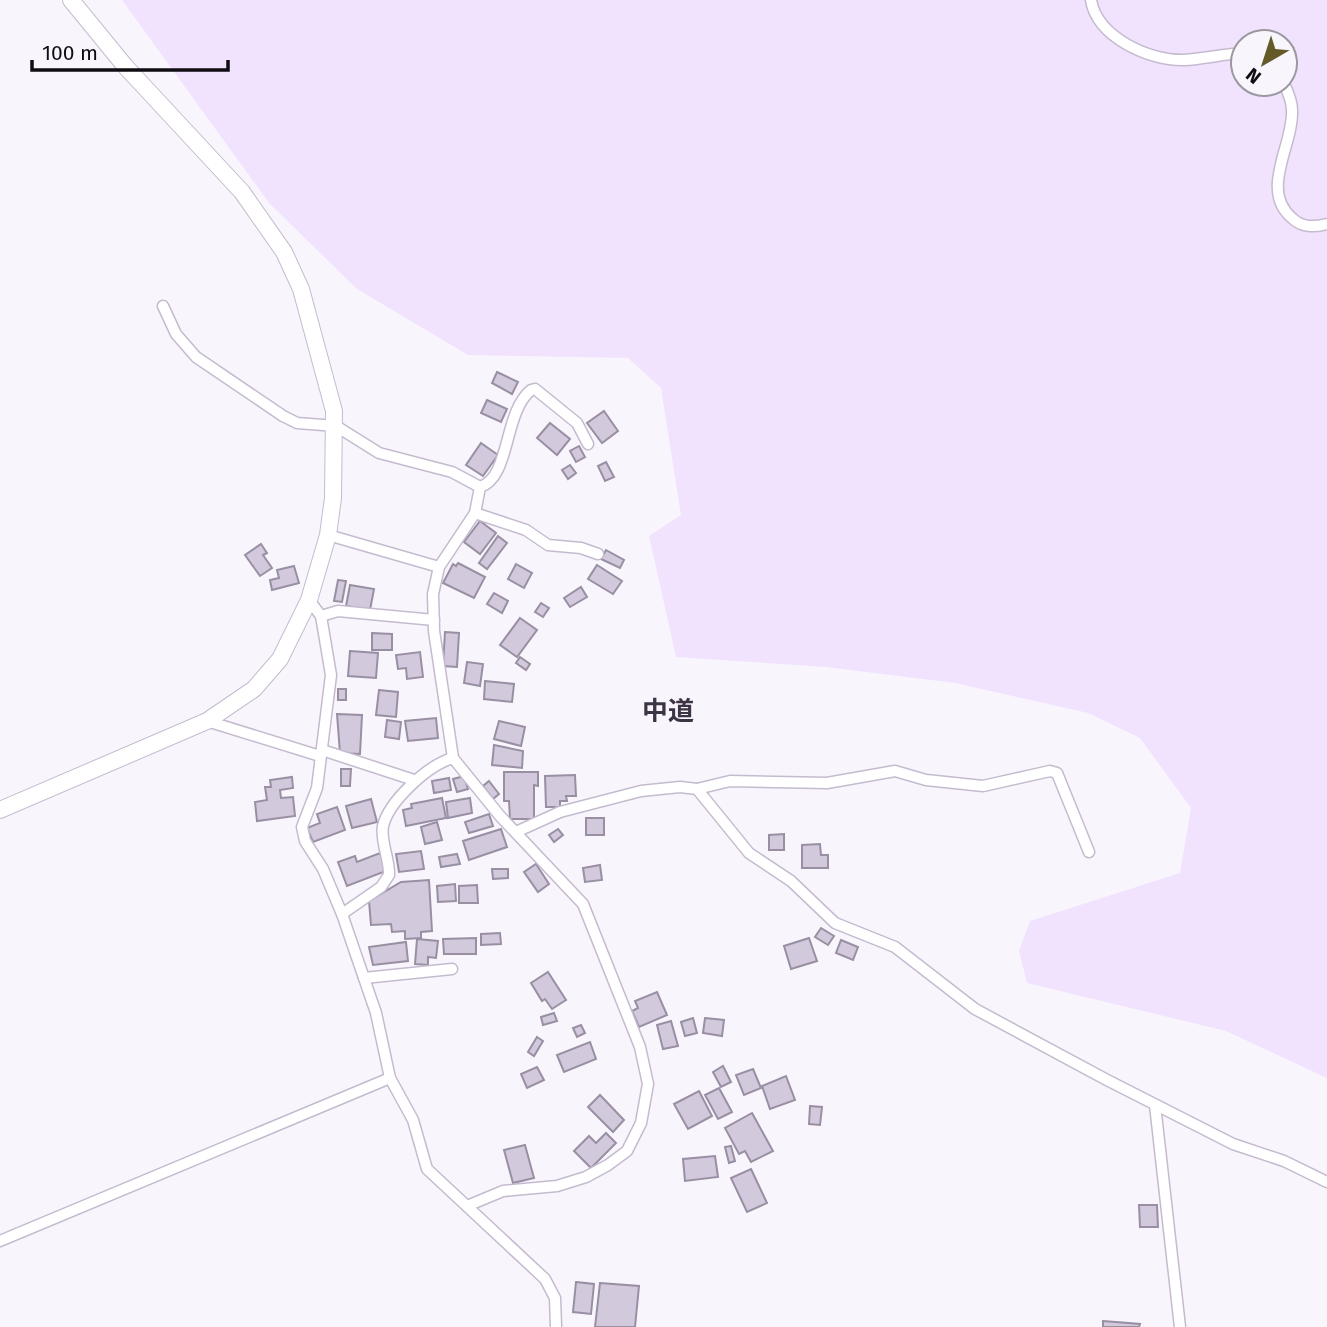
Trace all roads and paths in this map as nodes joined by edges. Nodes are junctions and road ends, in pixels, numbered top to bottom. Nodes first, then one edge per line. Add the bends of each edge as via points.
1 (71, 0) edge
2 (1091, 0) edge
3 (1229, 55) edge
4 (1289, 98) edge
5 (1327, 224) edge
6 (163, 306) dead end
7 (336, 426) junction
8 (588, 444) dead end
9 (481, 487) junction
10 (475, 513) junction
11 (328, 535) junction
12 (598, 554) dead end
13 (439, 567) junction
14 (309, 600) junction
15 (321, 616) junction
16 (434, 620) junction
17 (207, 721) junction
18 (321, 753) junction
19 (453, 758) junction
20 (414, 780) junction
21 (697, 789) junction
22 (0, 810) edge
23 (516, 832) junction
24 (1089, 852) dead end
25 (342, 914) junction
26 (452, 969) dead end
27 (364, 978) junction
28 (390, 1078) junction
29 (1155, 1105) junction
30 (1327, 1182) edge
31 (467, 1206) junction
32 (0, 1241) edge
33 (556, 1327) edge
34 (1180, 1327) edge

1 - 7 main road via 125,66 242,192 278,242 301,289
2 - 3 street via 1113,37 1141,51 1181,60
4 - 5 street via 1293,111 1281,163 1281,204 1294,221 1307,227
6 - 7 street via 176,334 205,364 297,423
7 - 9 street via 379,453 452,472
7 - 11 main road
8 - 9 street via 577,423 531,390 516,407 495,475
9 - 10 street
10 - 12 street via 526,530 548,545
10 - 13 street
11 - 13 street
11 - 14 main road
13 - 16 street
14 - 15 street
14 - 17 main road via 271,671 254,689
15 - 16 street via 338,611
15 - 18 street via 331,675
16 - 19 street
17 - 18 street
17 - 22 main road
18 - 20 street
18 - 25 street via 317,788 302,827
19 - 20 street
19 - 23 street
20 - 25 street via 382,829 389,876 381,887
21 - 23 street via 641,791 560,812
21 - 24 street via 730,780 827,783 895,771 926,780 983,786 1038,772 1057,773
21 - 29 street via 749,853 791,881 829,918 895,947 975,1009
23 - 31 street via 583,904 640,1047 648,1084 646,1101 627,1151 608,1165 557,1186 503,1191
25 - 27 street
26 - 27 street
27 - 28 street
28 - 31 street via 413,1120 427,1170
28 - 32 street
29 - 30 street via 1233,1144
29 - 34 street
31 - 33 street via 545,1279 555,1298

